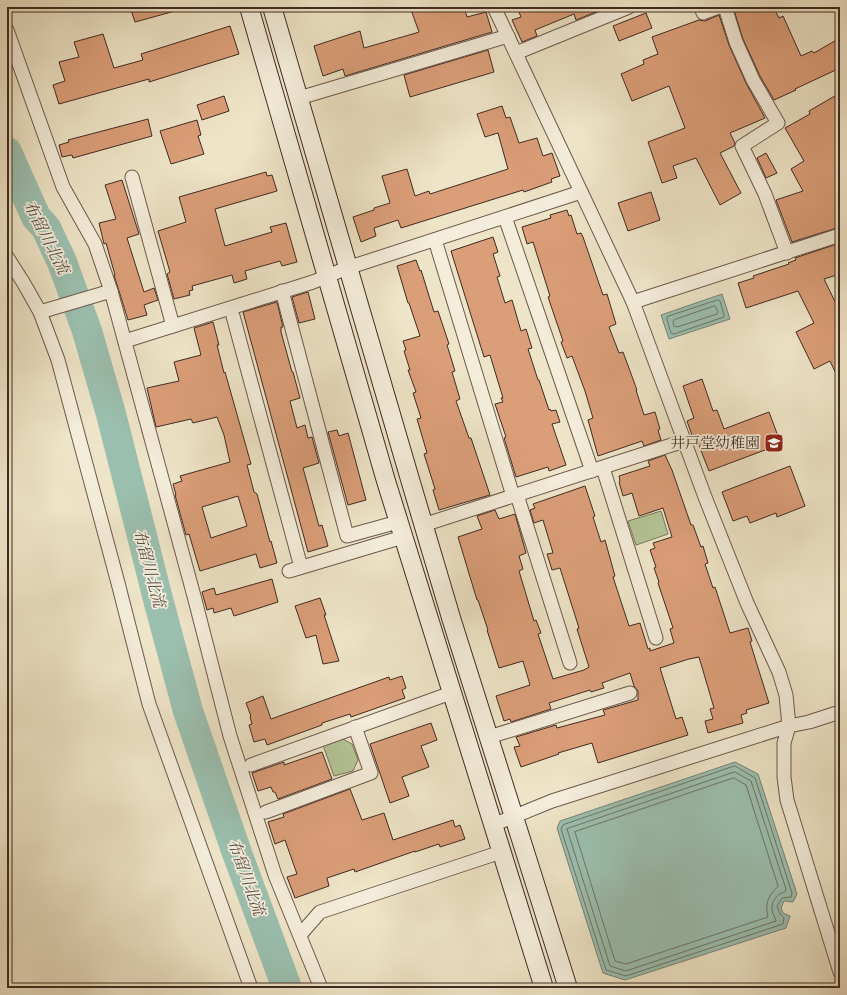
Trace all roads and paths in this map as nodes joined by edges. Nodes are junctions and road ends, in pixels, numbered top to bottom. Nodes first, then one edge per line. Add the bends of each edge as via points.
1 (249, 7) edge
2 (272, 7) edge
3 (494, 7) edge
4 (629, 7) edge
5 (701, 7) edge
6 (719, 7) edge
7 (725, 7) edge
8 (7, 30) edge
9 (508, 36) junction
10 (516, 53) junction
11 (298, 98) junction
12 (132, 176) dead end
13 (581, 192) junction
14 (505, 217) junction
15 (840, 235) edge
16 (435, 240) junction
17 (787, 253) junction
18 (7, 257) edge
19 (347, 268) junction
20 (327, 277) junction
21 (109, 291) junction
22 (282, 291) junction
23 (633, 302) junction
24 (43, 311) junction
25 (233, 316) dead end
26 (173, 326) junction
27 (125, 341) junction
28 (684, 441) junction
29 (597, 470) junction
30 (515, 495) junction
31 (423, 524) junction
32 (401, 529) junction
33 (656, 638) dead end
34 (570, 664) dead end
35 (451, 693) junction
36 (630, 693) dead end
37 (840, 712) edge
38 (789, 726) junction
39 (355, 727) junction
40 (489, 737) junction
41 (251, 764) dead end
42 (266, 812) dead end
43 (514, 817) junction
44 (493, 825) junction
45 (501, 852) junction
46 (300, 935) junction
47 (840, 972) edge
48 (251, 988) edge
49 (321, 988) edge
50 (544, 988) edge
51 (568, 988) edge

1 - 20 street
2 - 11 street
3 - 9 street
4 - 10 street
5 - 6 street via 703,13
7 - 17 street via 736,42 778,123 742,146 765,194
8 - 21 street via 63,187 95,244
9 - 10 street
9 - 11 street
10 - 13 street
11 - 19 street
12 - 26 street
13 - 14 street
13 - 23 street
14 - 16 street
14 - 29 street
15 - 17 street
16 - 19 street
16 - 30 street
17 - 23 street
18 - 24 street
19 - 20 street
19 - 31 street
20 - 22 street
20 - 32 street
21 - 24 street
21 - 27 street
22 - 26 street
22 - 32 street via 347,536
23 - 28 street
24 - 48 street via 118,583 148,704
25 - 32 street via 295,569
26 - 27 street
27 - 46 street via 230,736 275,875
28 - 29 street
28 - 38 street via 747,603 779,672 786,695
29 - 30 street
29 - 33 street
30 - 31 street
30 - 34 street
31 - 40 street
32 - 35 street
35 - 39 street
35 - 44 street
36 - 40 street
37 - 38 street
38 - 43 street via 552,801
38 - 47 street via 784,743 787,800
39 - 41 street
39 - 42 street via 371,773
40 - 43 street
43 - 44 street
43 - 51 street
44 - 45 street
45 - 46 street via 320,912
45 - 50 street
46 - 49 street

